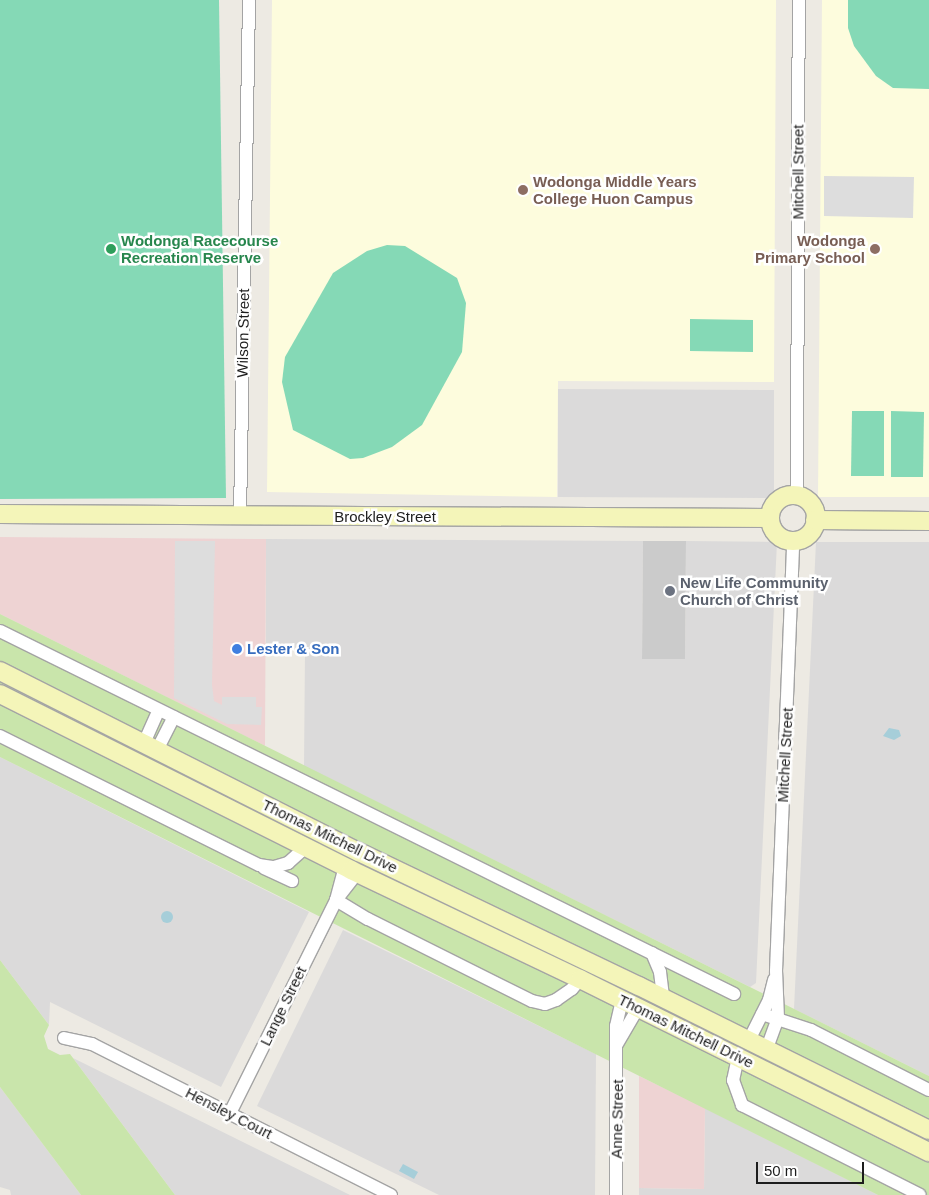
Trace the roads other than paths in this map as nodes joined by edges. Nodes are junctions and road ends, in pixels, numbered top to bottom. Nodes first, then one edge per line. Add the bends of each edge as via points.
1 (249, 0) edge
2 (799, 0) edge
3 (796, 495) junction
4 (0, 514) edge
5 (240, 516) junction
6 (770, 518) junction
7 (815, 520) junction
8 (929, 521) edge
9 (793, 540) junction
10 (0, 631) edge
11 (0, 672) edge
12 (0, 694) edge
13 (159, 710) junction
14 (174, 717) junction
15 (0, 736) edge
16 (151, 747) junction
17 (143, 765) junction
18 (301, 822) junction
19 (306, 847) junction
20 (359, 852) junction
21 (259, 865) junction
22 (351, 870) junction
23 (292, 880) dead end
24 (336, 900) junction
25 (652, 953) junction
26 (589, 962) junction
27 (776, 970) junction
28 (580, 978) junction
29 (639, 986) junction
30 (734, 994) dead end
31 (662, 997) junction
32 (622, 1000) junction
33 (638, 1008) junction
34 (762, 1014) junction
35 (778, 1020) junction
36 (64, 1038) dead end
37 (749, 1040) junction
38 (617, 1044) junction
39 (767, 1048) junction
40 (738, 1057) junction
41 (929, 1090) edge
42 (230, 1113) junction
43 (929, 1130) edge
44 (929, 1152) edge
45 (391, 1195) edge
46 (616, 1195) edge
47 (920, 1195) edge

1 - 5 street, Wilson Street
2 - 3 street, Mitchell Street
3 - 6 main road via 780,498 771,510
3 - 7 main road via 812,506
4 - 5 main road, Brockley Street
5 - 6 main road, Brockley Street
6 - 9 main road via 780,536
7 - 8 main road
7 - 9 main road via 810,532
9 - 27 street, Mitchell Street
10 - 13 street
11 - 16 main road, Thomas Mitchell Drive
12 - 17 main road, Thomas Mitchell Drive
13 - 14 street
13 - 16 street
14 - 16 street
14 - 25 street
15 - 21 street, Thomas Mitchell Drive
16 - 17 main road
16 - 18 main road, Thomas Mitchell Drive
17 - 19 main road, Thomas Mitchell Drive
18 - 19 main road
18 - 20 main road, Thomas Mitchell Drive
19 - 21 street, Thomas Mitchell Drive via 288,863 274,867
19 - 22 main road, Thomas Mitchell Drive
20 - 22 main road
20 - 26 main road, Thomas Mitchell Drive
21 - 23 street
22 - 24 street, Lange Street
22 - 28 main road, Thomas Mitchell Drive
24 - 28 street via 527,999 548,1003 568,993
24 - 42 street, Lange Street
25 - 30 street
25 - 31 street, Thomas Mitchell Drive via 659,968
26 - 28 main road
26 - 29 main road, Thomas Mitchell Drive
27 - 34 street, Mitchell Street
27 - 35 street, Mitchell Street
28 - 32 main road, Thomas Mitchell Drive
29 - 31 main road, Thomas Mitchell Drive
29 - 32 main road
29 - 33 main road
31 - 37 main road, Thomas Mitchell Drive
32 - 33 main road, Thomas Mitchell Drive
32 - 38 street, Anne Street via 616,1020
33 - 38 street, Anne Street
33 - 40 main road, Thomas Mitchell Drive
34 - 35 street
34 - 37 street, Mitchell Street
35 - 39 street, Mitchell Street
35 - 41 street via 811,1030
36 - 42 street, Hensley Court via 92,1044
37 - 39 main road, Thomas Mitchell Drive
37 - 40 main road
38 - 46 street, Anne Street
39 - 40 main road
39 - 43 main road, Thomas Mitchell Drive
40 - 44 main road, Thomas Mitchell Drive
40 - 47 street via 734,1071 738,1101
42 - 45 street, Hensley Court

